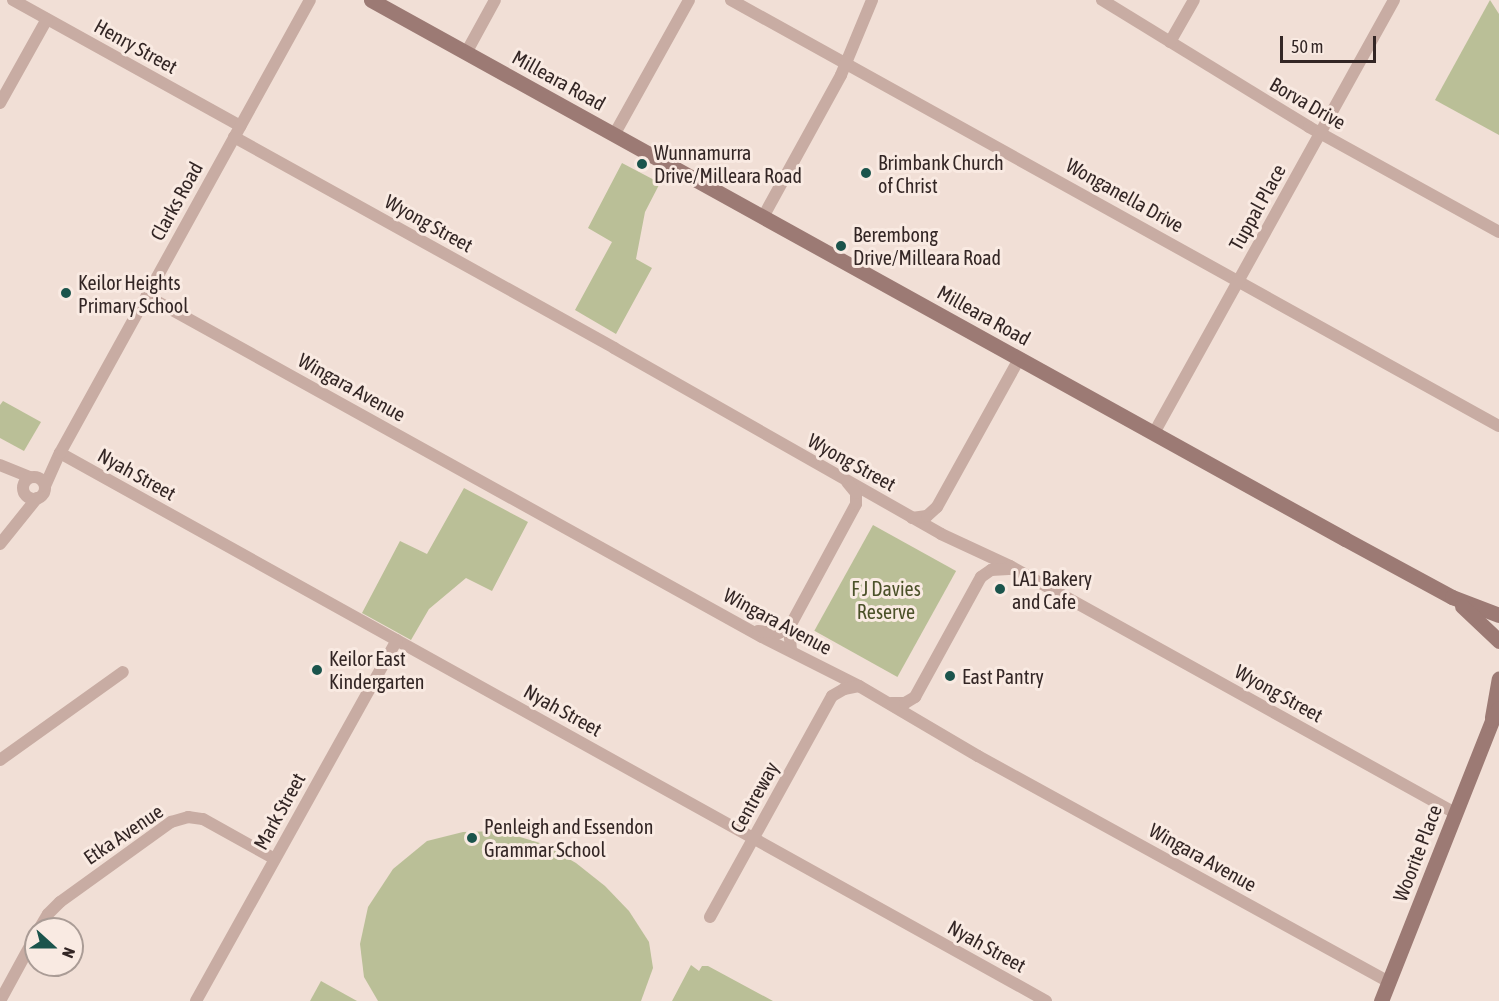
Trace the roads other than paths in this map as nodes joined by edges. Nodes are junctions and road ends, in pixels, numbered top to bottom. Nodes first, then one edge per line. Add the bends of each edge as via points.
1 (13, 0) edge
2 (310, 0) edge
3 (371, 0) edge
4 (495, 0) edge
5 (689, 0) edge
6 (731, 0) edge
7 (872, 0) edge
8 (1102, 0) edge
9 (1194, 0) edge
10 (1394, 0) edge
11 (46, 19) junction
12 (1170, 42) junction
13 (466, 53) junction
14 (846, 64) junction
15 (0, 103) edge
16 (240, 126) junction
17 (1320, 133) junction
18 (614, 135) junction
19 (234, 137) junction
20 (763, 217) junction
21 (1499, 232) edge
22 (1239, 280) junction
23 (147, 296) junction
24 (1019, 359) junction
25 (1499, 426) edge
26 (1154, 433) junction
27 (60, 453) junction
28 (1, 465) edge
29 (842, 477) junction
30 (28, 484) junction
31 (45, 486) junction
32 (37, 498) junction
33 (879, 499) junction
34 (937, 507) junction
35 (853, 511) junction
36 (912, 518) junction
37 (10, 530) junction
38 (941, 534) junction
39 (0, 544) edge
40 (974, 551) junction
41 (1015, 569) junction
42 (981, 577) junction
43 (1452, 597) junction
44 (1499, 615) edge
45 (789, 628) junction
46 (751, 629) junction
47 (397, 640) junction
48 (1499, 641) edge
49 (791, 650) junction
50 (826, 669) junction
51 (123, 672) dead end
52 (1499, 680) edge
53 (859, 686) junction
54 (832, 696) junction
55 (913, 700) junction
56 (888, 702) junction
57 (1495, 714) edge
58 (927, 727) junction
59 (0, 760) edge
60 (1455, 813) junction
61 (754, 839) junction
62 (274, 859) junction
63 (46, 917) edge
64 (710, 917) dead end
65 (24, 957) edge
66 (1389, 982) junction
67 (0, 1001) edge
68 (196, 1001) edge
69 (1047, 1001) edge
70 (1381, 1001) edge

1 - 11 street, Henry Street
2 - 16 street, Clarks Road
3 - 13 main road, Milleara Road
4 - 13 street
5 - 18 street
6 - 14 street, Wonganella Drive
7 - 14 street
8 - 12 street, Borva Drive
9 - 12 street
10 - 17 street, Tuppal Place
11 - 15 street
11 - 16 street, Henry Street
12 - 17 street, Borva Drive
13 - 18 main road, Milleara Road
14 - 20 street
14 - 22 street, Wonganella Drive
16 - 19 street, Clarks Road
17 - 21 street, Borva Drive
17 - 22 street, Tuppal Place
18 - 20 main road, Milleara Road
19 - 23 street, Clarks Road
19 - 29 street, Wyong Street
20 - 24 main road, Milleara Road
22 - 25 street, Wonganella Drive
22 - 26 street, Tuppal Place
23 - 27 street, Clarks Road
23 - 46 street, Wingara Avenue
24 - 26 main road, Milleara Road
24 - 34 street
26 - 43 main road, Milleara Road
27 - 30 street, Clarks Road
27 - 31 street, Clarks Road
27 - 47 street, Nyah Street
28 - 30 street
29 - 33 street, Wyong Street
29 - 35 street via 856,493
30 - 31 street via 41,480
30 - 32 street via 31,498
30 - 37 street, Clarks Road
31 - 32 street, Clarks Road
32 - 37 street, Clarks Road
33 - 35 street via 864,501
33 - 36 street, Wyong Street
34 - 36 street via 927,516
34 - 38 street via 936,521
35 - 45 street
36 - 38 street, Wyong Street
37 - 39 street, Clarks Road
38 - 40 street, Wyong Street
40 - 41 street, Wyong Street
40 - 42 street via 981,565
41 - 42 street via 991,570
41 - 60 street, Wyong Street
42 - 55 street
43 - 44 main road, Milleara Road
43 - 48 main road, Milleara Road
45 - 46 street via 768,634
45 - 49 street
46 - 49 street, Wingara Avenue
47 - 61 street, Nyah Street
47 - 62 street, Mark Street
49 - 50 street, Wingara Avenue
50 - 53 street, Wingara Avenue
50 - 54 street
51 - 59 street
52 - 57 main road, Woorite Place
53 - 54 street
53 - 56 street, Wingara Avenue
54 - 61 street, Centreway
55 - 56 street via 905,704
55 - 58 street
56 - 58 street, Wingara Avenue
57 - 60 main road, Woorite Place
58 - 66 street, Wingara Avenue
60 - 66 main road, Woorite Place
61 - 64 street, Centreway
61 - 69 street, Nyah Street
62 - 63 street, Etka Avenue via 203,819 188,817 171,822 60,902
62 - 68 street, Mark Street
65 - 67 street
66 - 70 main road, Woorite Place

